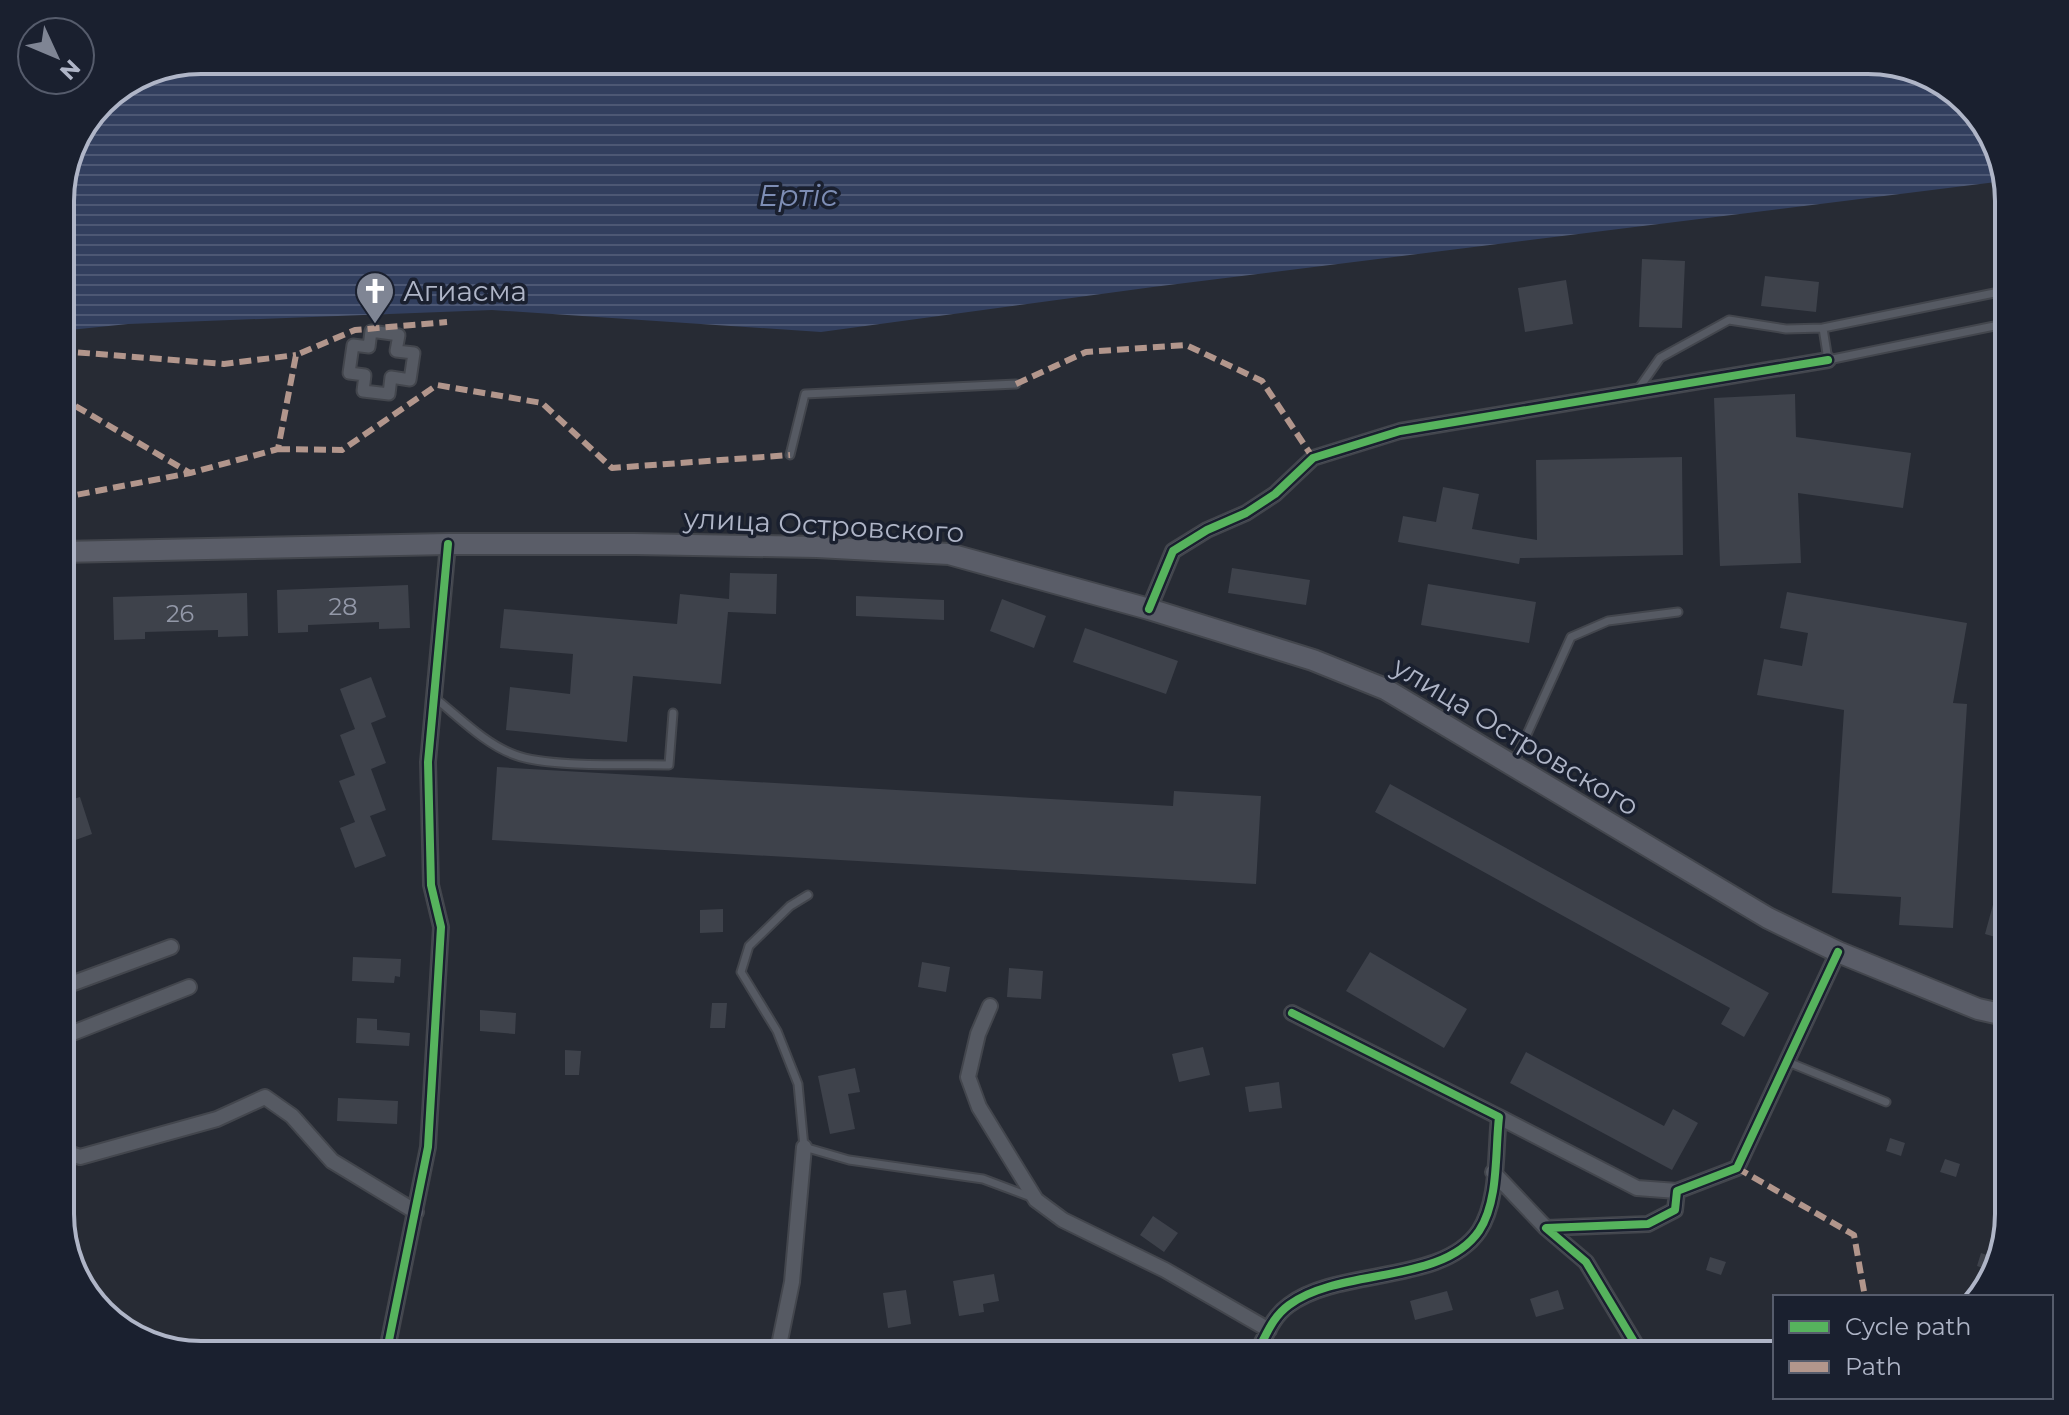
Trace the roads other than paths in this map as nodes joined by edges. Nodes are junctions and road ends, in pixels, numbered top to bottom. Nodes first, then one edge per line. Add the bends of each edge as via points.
1 (1995, 293) edge
2 (1995, 326) edge
3 (1823, 328) junction
4 (1828, 360) junction
5 (365, 375) joint
6 (1016, 384) dead end
7 (1634, 394) junction
8 (790, 455) dead end
9 (448, 544) junction
10 (74, 552) edge
11 (1149, 609) junction
12 (1678, 612) dead end
13 (435, 698) junction
14 (673, 713) dead end
15 (1512, 766) junction
16 (808, 895) dead end
17 (171, 947) dead end
18 (1838, 952) junction
19 (74, 983) edge
20 (189, 987) dead end
21 (990, 1006) dead end
22 (1292, 1013) dead end
23 (1995, 1013) edge
24 (74, 1032) edge
25 (1787, 1061) junction
26 (1886, 1102) dead end
27 (1499, 1117) junction
28 (804, 1147) junction
29 (74, 1155) edge
30 (1493, 1172) junction
31 (1677, 1191) junction
32 (1036, 1200) junction
33 (416, 1212) junction
34 (1546, 1228) junction
35 (389, 1341) edge
36 (780, 1341) edge
37 (1254, 1341) edge
38 (1263, 1341) edge
39 (1634, 1341) edge

1 - 3 lane
2 - 4 lane
3 - 4 lane
3 - 7 lane via 1786,329 1729,320 1660,358
4 - 7 street
5 - 5 street via 349,373 353,345 369,347 371,331 399,335 396,351 414,353 410,380 391,377 389,394 363,391
6 - 8 lane via 805,394
7 - 11 street via 1400,431 1313,458 1275,494 1173,551
9 - 10 main road, улица Островского
9 - 11 main road, улица Островского via 817,547 949,554
9 - 13 street
11 - 15 main road, улица Островского via 1313,660 1385,689
12 - 15 lane via 1608,621 1571,637
13 - 14 lane via 485,739 517,756 569,762 669,765
13 - 33 street via 428,762 431,885 441,940 428,1147
15 - 18 main road, улица Островского via 1768,918
16 - 28 lane via 749,946 741,972 777,1031 798,1084
17 - 19 street
18 - 23 main road, улица Островского
18 - 25 street
20 - 24 street
21 - 32 street via 968,1077 979,1107
22 - 27 street
25 - 26 lane
25 - 31 street via 1737,1168
27 - 30 street
27 - 31 street via 1637,1188
28 - 32 lane via 849,1160 983,1179
28 - 36 street via 792,1282
29 - 33 street via 217,1119 265,1097 292,1116 332,1161
30 - 34 street
30 - 38 street via 1489,1209 1465,1246 1444,1259 1309,1294 1271,1321
31 - 34 street via 1675,1210 1648,1224
32 - 37 street via 1063,1220 1165,1270
33 - 35 street
34 - 39 street via 1586,1262

